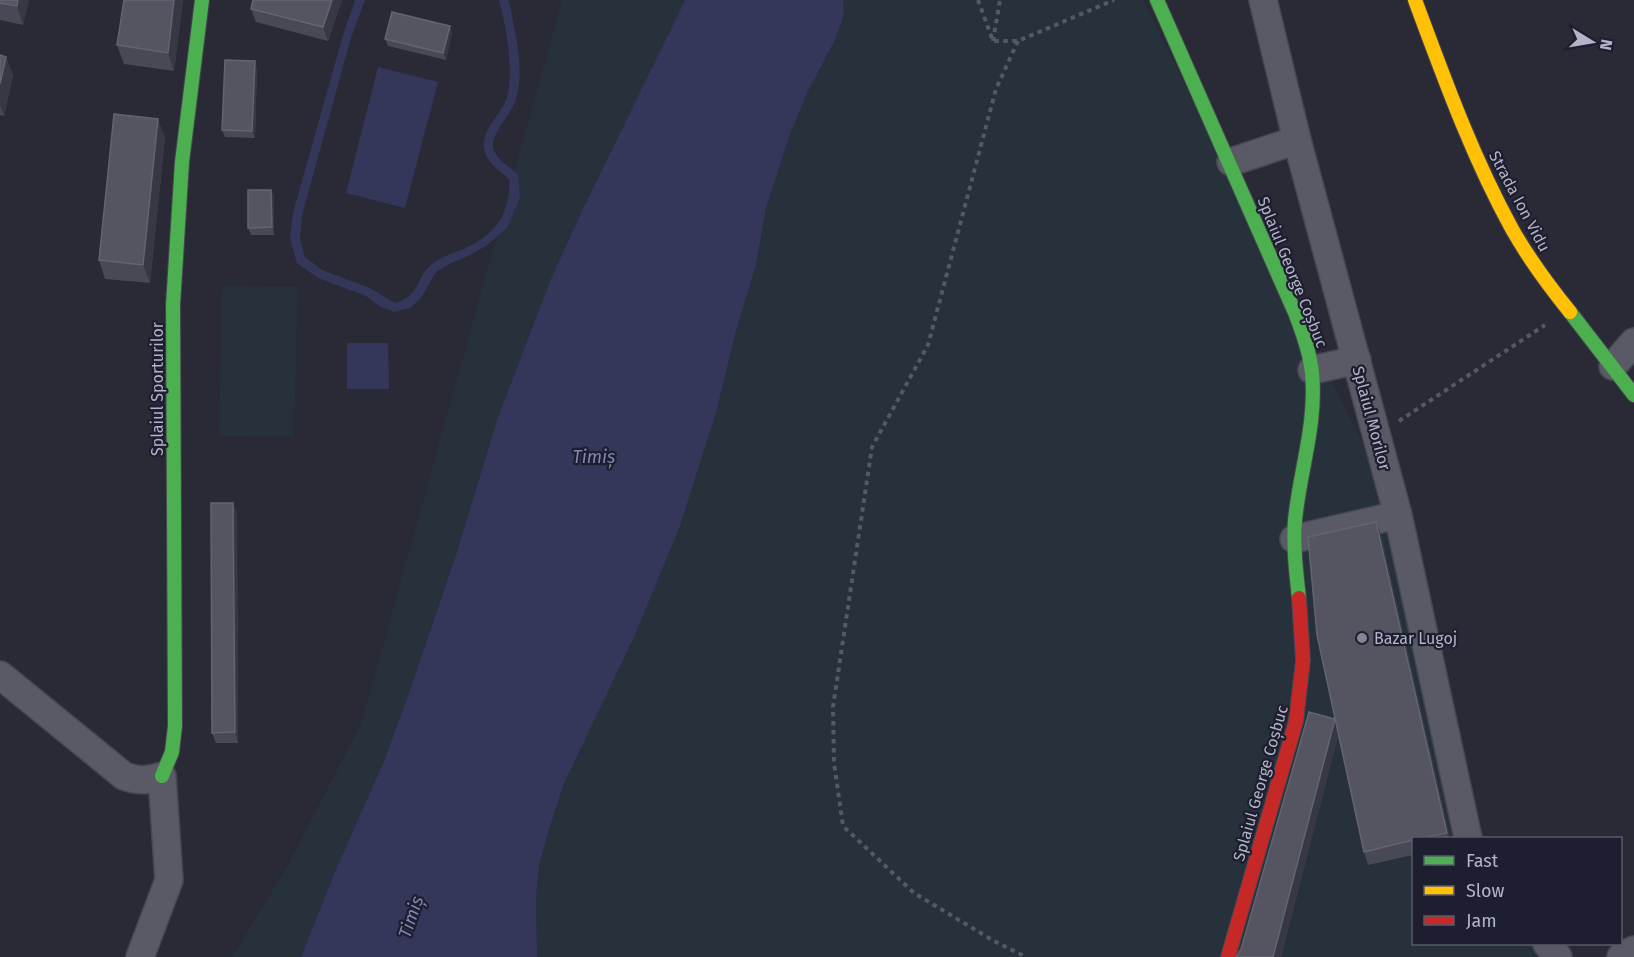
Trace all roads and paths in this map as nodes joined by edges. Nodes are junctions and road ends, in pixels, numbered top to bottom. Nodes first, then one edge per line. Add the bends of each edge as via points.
1 (202, 0) edge
2 (978, 0) edge
3 (1000, 0) edge
4 (1114, 0) edge
5 (1157, 0) edge
6 (1263, 0) edge
7 (1416, 0) edge
8 (993, 41) junction
9 (1018, 41) junction
10 (1297, 140) junction
11 (1231, 162) junction
12 (1554, 320) dead end
13 (1634, 342) edge
14 (1357, 360) junction
15 (1613, 366) junction
16 (1312, 370) junction
17 (1634, 395) edge
18 (1395, 424) dead end
19 (1398, 515) junction
20 (1294, 539) junction
21 (0, 675) edge
22 (162, 776) junction
23 (1468, 837) edge
24 (1548, 945) edge
25 (1634, 950) edge
26 (140, 957) edge
27 (1026, 957) edge
28 (1228, 957) edge
29 (1558, 957) edge
30 (1621, 957) edge

1 - 22 street, Splaiul Sporturilor via 182,162 174,293 175,726 174,749
2 - 8 path
3 - 8 path
4 - 9 path
5 - 11 street, Splaiul George Coșbuc
6 - 10 street, Splaiul Morilor
7 - 15 street, Strada Ion Vidu via 1453,103 1514,231 1543,277
8 - 9 path
9 - 27 path via 996,89 928,345 872,447 833,707 834,763 843,826 914,893
10 - 11 street
10 - 14 street, Splaiul Morilor
11 - 16 street, Splaiul George Coșbuc via 1299,324
12 - 18 path
13 - 15 street
14 - 16 street
14 - 19 street, Splaiul Morilor
15 - 17 street, Strada Ion Vidu
16 - 20 street, Splaiul George Coșbuc via 1311,435 1297,498
19 - 20 street
19 - 23 street, Splaiul Morilor
20 - 28 street, Splaiul George Coșbuc via 1302,624 1300,703
21 - 22 street via 123,776 136,780
22 - 26 street via 169,880
24 - 29 street
25 - 30 street

